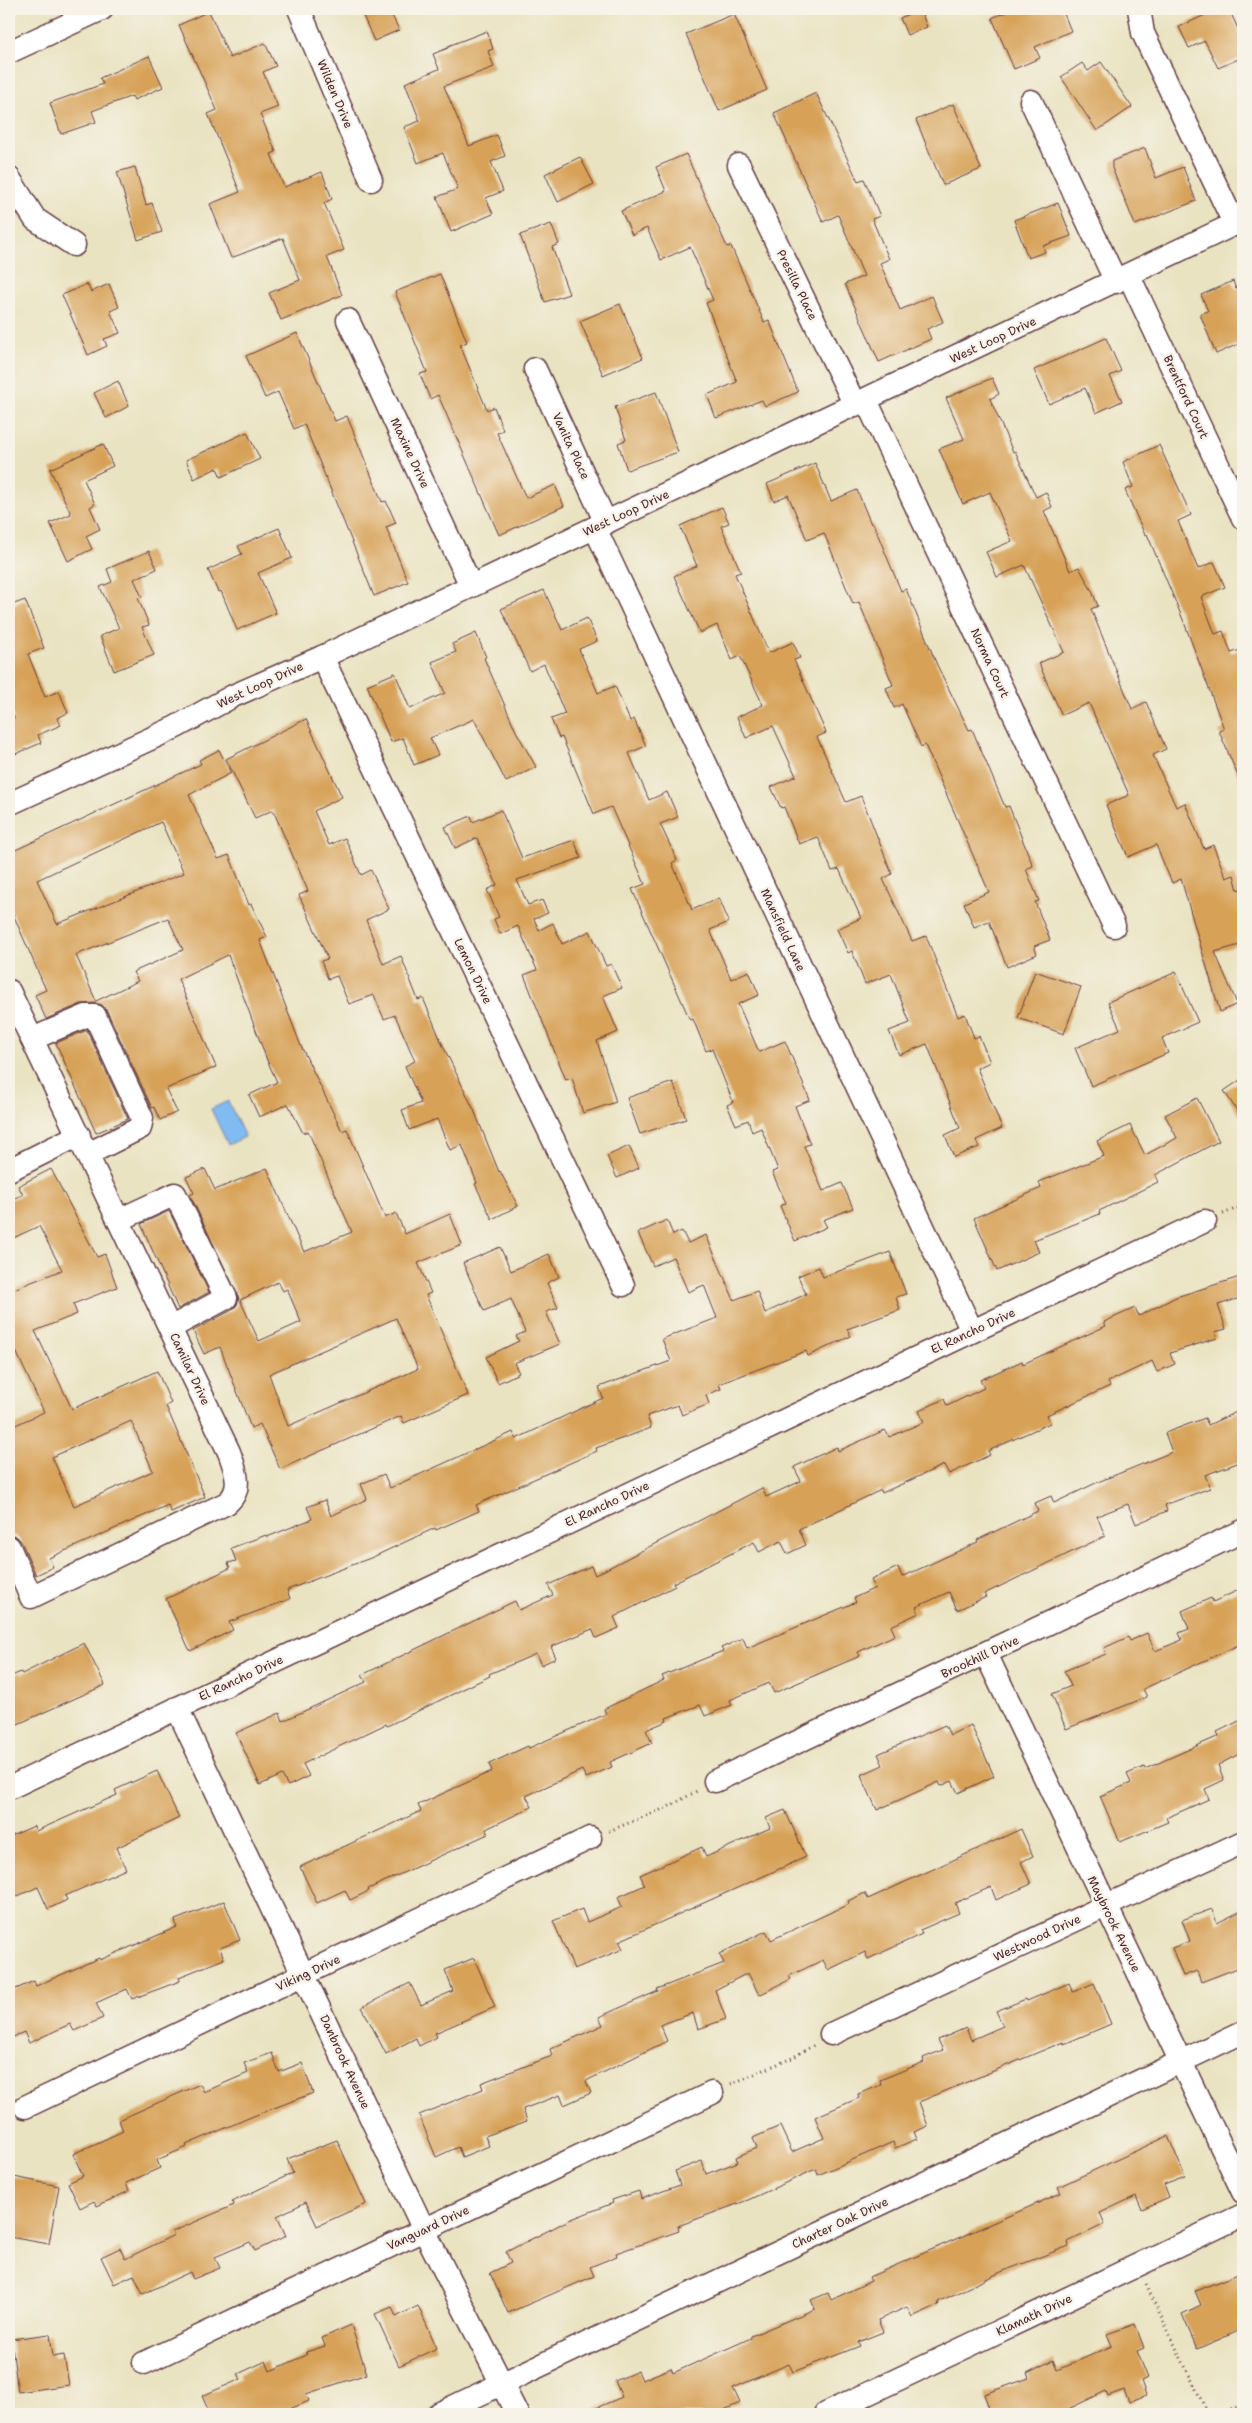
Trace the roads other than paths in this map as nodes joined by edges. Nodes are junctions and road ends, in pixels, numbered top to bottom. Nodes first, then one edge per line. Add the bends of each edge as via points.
1 (102, 9) edge
2 (299, 9) edge
3 (1139, 9) edge
4 (9, 52) edge
5 (1031, 101) dead end
6 (739, 165) dead end
7 (9, 178) edge
8 (371, 180) dead end
9 (1239, 222) edge
10 (74, 245) dead end
11 (1122, 279) junction
12 (348, 320) dead end
13 (536, 369) dead end
14 (860, 402) junction
15 (1243, 518) edge
16 (600, 526) junction
17 (472, 586) junction
18 (322, 657) junction
19 (9, 804) edge
20 (1114, 926) dead end
21 (9, 991) edge
22 (32, 1038) junction
23 (84, 1145) junction
24 (9, 1170) edge
25 (119, 1220) junction
26 (1205, 1222) dead end
27 (623, 1285) dead end
28 (170, 1328) junction
29 (972, 1331) junction
30 (1243, 1531) edge
31 (9, 1547) edge
32 (986, 1654) junction
33 (176, 1708) junction
34 (715, 1780) road end
35 (9, 1788) edge
36 (590, 1838) road end
37 (1243, 1842) edge
38 (1105, 1906) junction
39 (304, 1975) junction
40 (1243, 2032) edge
41 (831, 2034) road end
42 (1180, 2061) junction
43 (712, 2093) road end
44 (25, 2107) dead end
45 (1243, 2192) edge
46 (1243, 2215) edge
47 (424, 2230) junction
48 (144, 2363) dead end
49 (503, 2384) junction
50 (438, 2414) edge
51 (517, 2414) edge
52 (825, 2414) edge

1 - 4 street
2 - 8 street, Wilden Drive
3 - 9 street via 1142,32
5 - 11 street, Brentford Court
6 - 14 street, Presilla Place
7 - 10 street via 35,219
9 - 11 street, West Loop Drive
11 - 14 street, West Loop Drive
11 - 15 street, Brentford Court
12 - 17 street, Maxine Drive
13 - 16 street, Vanita Place
14 - 16 street, West Loop Drive
14 - 20 street, Norma Court
16 - 17 street, West Loop Drive
16 - 29 street, Mansfield Lane
17 - 18 street, West Loop Drive
18 - 19 street, West Loop Drive via 232,696 176,727
18 - 27 street, Lemon Drive
21 - 22 street, Camilar Drive
22 - 23 street, Camilar Drive
22 - 23 street via 86,1016 95,1016 142,1118 140,1128
23 - 24 street
23 - 25 street, Camilar Drive
25 - 28 street, Camilar Drive
25 - 28 street via 175,1194 226,1298
26 - 29 street, El Rancho Drive
28 - 31 street, Camilar Drive via 229,1452 237,1474 232,1498 31,1597
29 - 33 street, El Rancho Drive
30 - 32 street, Brookhill Drive
32 - 34 street, Brookhill Drive
32 - 38 street, Maybrook Avenue
33 - 35 street, El Rancho Drive
33 - 39 street, Danbrook Avenue
36 - 39 street, Viking Drive
37 - 38 street, Westwood Drive
38 - 41 street, Westwood Drive
38 - 42 street, Maybrook Avenue
39 - 44 street, Viking Drive
39 - 47 street, Danbrook Avenue
40 - 42 street, Charter Oak Drive
42 - 45 street, Maybrook Avenue
42 - 49 street, Charter Oak Drive
43 - 47 street, Vanguard Drive
46 - 52 street, Klamath Drive
47 - 48 street, Vanguard Drive
47 - 49 street, Danbrook Avenue
49 - 50 street, Charter Oak Drive
49 - 51 street, Danbrook Avenue

